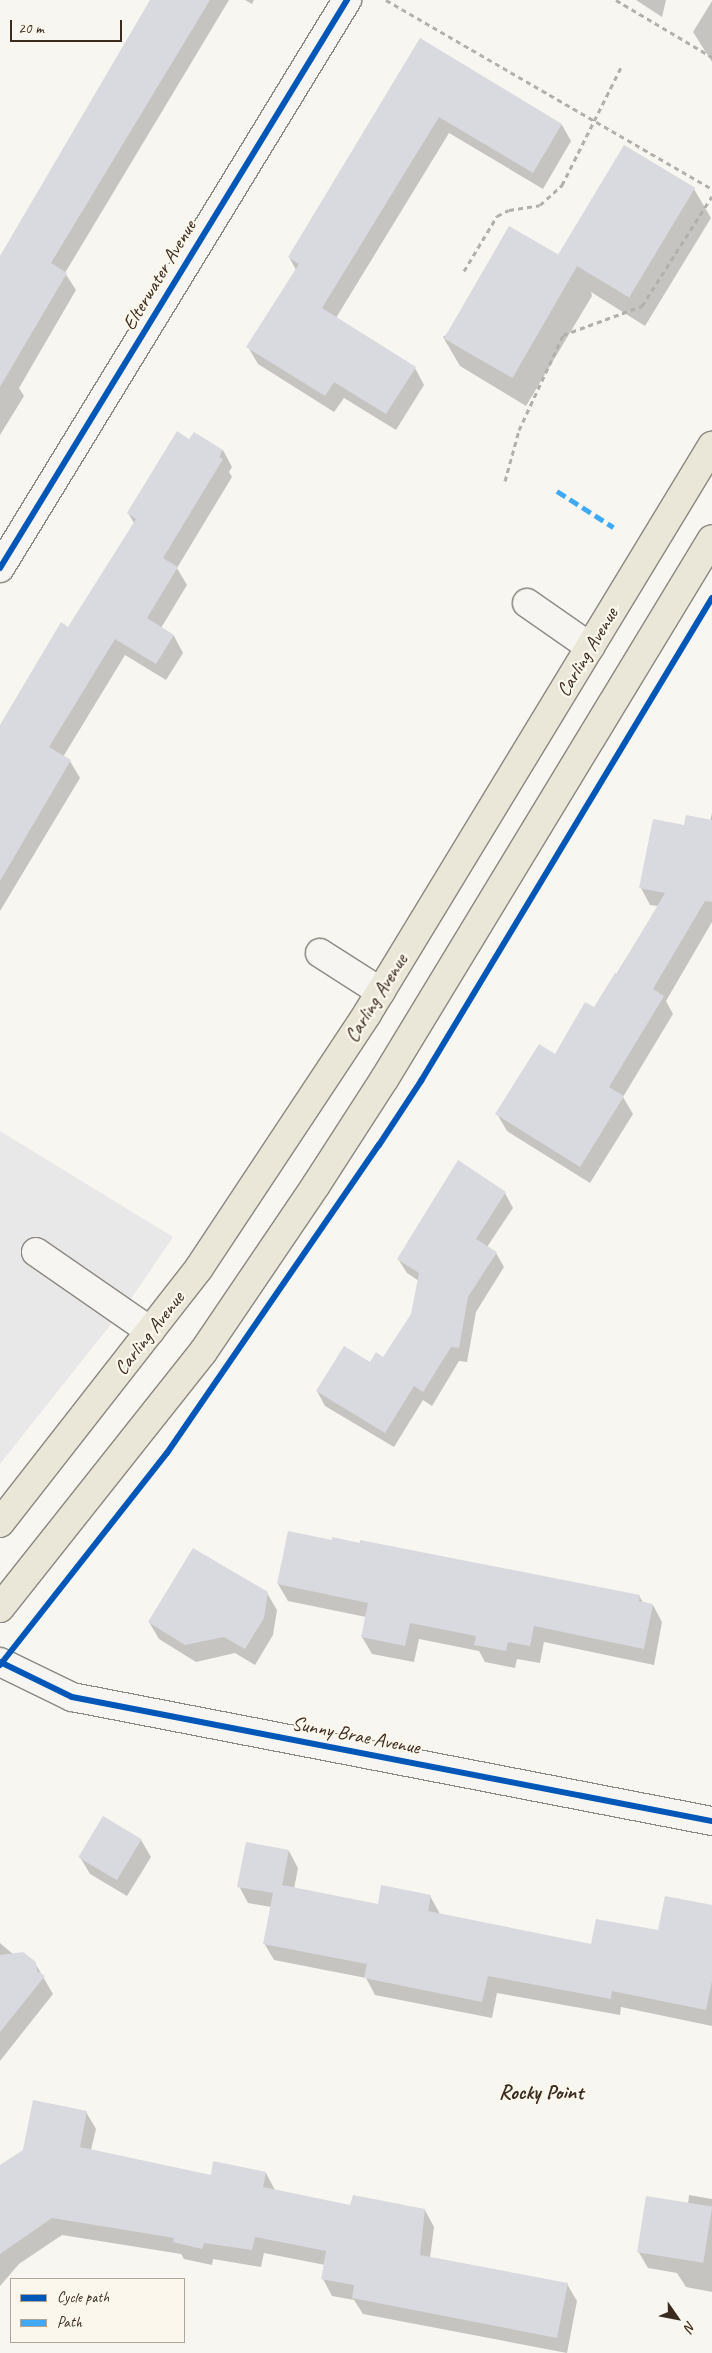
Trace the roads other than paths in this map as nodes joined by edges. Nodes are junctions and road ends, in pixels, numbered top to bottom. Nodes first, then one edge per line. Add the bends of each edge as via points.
1 (347, 0) edge
2 (712, 446) edge
3 (712, 538) edge
4 (0, 568) edge
5 (528, 603) dead end
6 (590, 647) junction
7 (320, 952) dead end
8 (380, 992) junction
9 (36, 1252) dead end
10 (150, 1331) junction
11 (0, 1523) edge
12 (0, 1608) edge
13 (0, 1662) edge
14 (712, 1820) edge

1 - 4 street, Elterwater Avenue
2 - 6 main road, Carling Avenue
3 - 12 main road via 385,1078 316,1185 203,1352
5 - 6 street
6 - 8 main road, Carling Avenue
7 - 8 street
8 - 10 main road, Carling Avenue via 199,1268
9 - 10 street
10 - 11 main road, Carling Avenue
13 - 14 street, Sunny Brae Avenue via 72,1697

